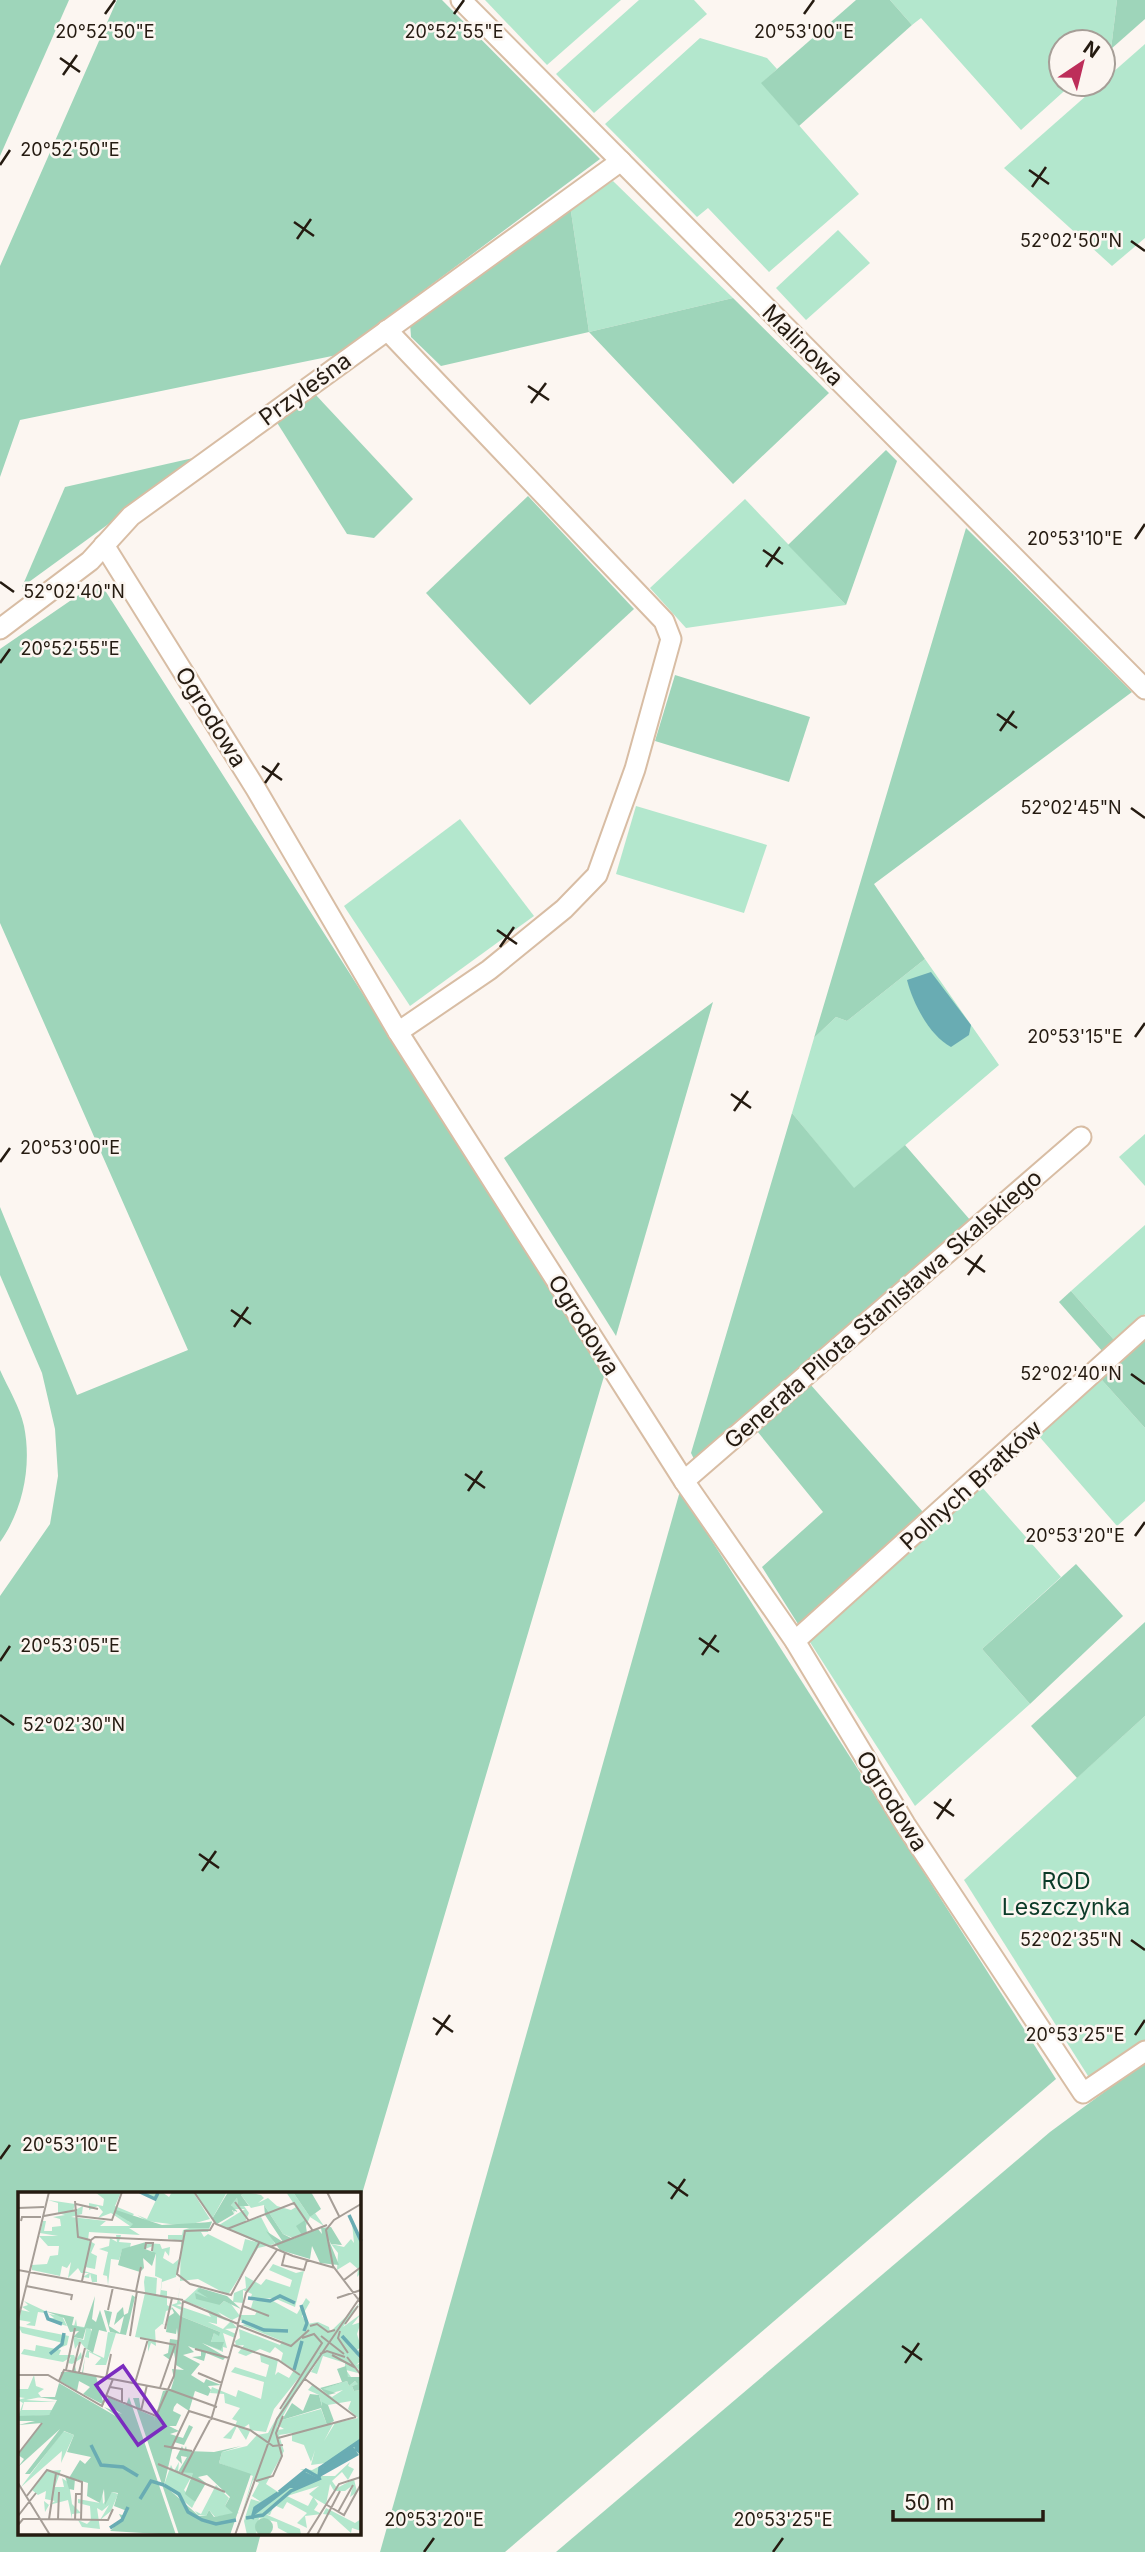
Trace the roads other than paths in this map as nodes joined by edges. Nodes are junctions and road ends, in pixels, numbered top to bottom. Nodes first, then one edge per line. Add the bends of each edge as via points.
1 (461, 0) edge
2 (621, 161) junction
3 (387, 330) junction
4 (104, 545) junction
5 (0, 629) edge
6 (1145, 689) edge
7 (398, 1032) junction
8 (1081, 1137) dead end
9 (1145, 1326) edge
10 (684, 1481) junction
11 (795, 1641) junction
12 (1145, 2051) edge

1 - 2 street, Malinowa
2 - 3 street, Przyleśna
2 - 6 street, Malinowa
3 - 4 street, Przyleśna via 131,516
3 - 7 street via 664,621 671,639 635,769 597,875 564,909 489,970
4 - 5 street, Przyleśna via 90,561
4 - 7 street, Ogrodowa via 256,789
7 - 10 street, Ogrodowa
8 - 10 street, Generała Pilota Stanisława Skalskiego
9 - 11 street, Polnych Bratków
10 - 11 street, Ogrodowa
11 - 12 street, Ogrodowa via 905,1824 1083,2093

